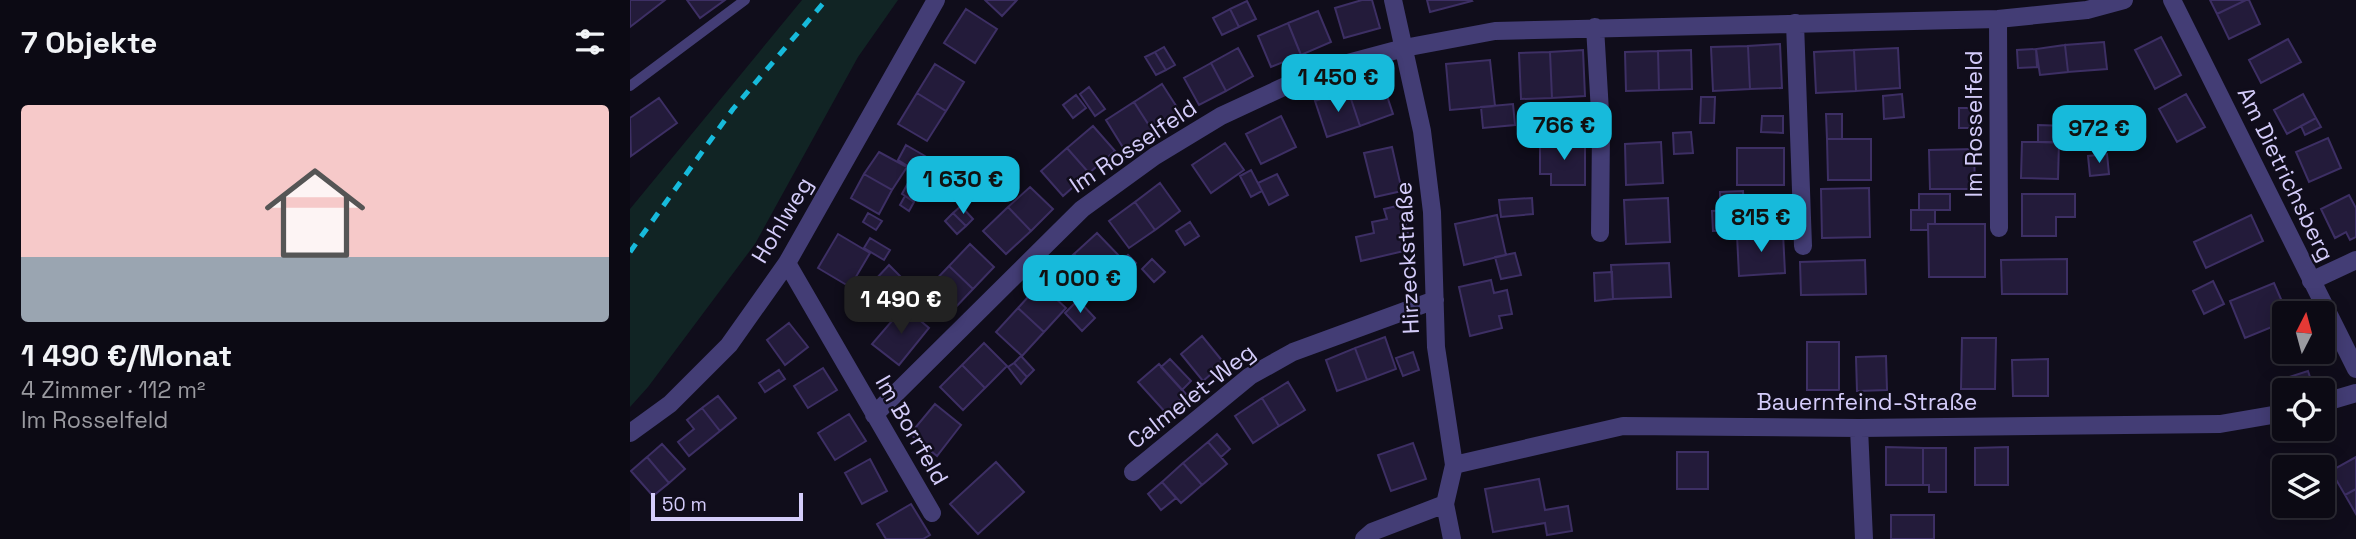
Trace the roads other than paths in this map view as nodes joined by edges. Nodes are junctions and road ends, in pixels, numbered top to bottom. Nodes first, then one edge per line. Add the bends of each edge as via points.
1 (746, 0) edge
2 (936, 0) edge
3 (1393, 0) edge
4 (2124, 0) edge
5 (2172, 0) edge
6 (1998, 19) junction
7 (1795, 23) junction
8 (1595, 27) junction
9 (1404, 48) junction
10 (630, 86) edge
11 (1801, 206) junction
12 (1773, 212) dead end
13 (1999, 228) dead end
14 (1600, 233) dead end
15 (1803, 246) dead end
16 (2356, 260) edge
17 (787, 263) junction
18 (2311, 281) junction
19 (1435, 300) junction
20 (2356, 369) edge
21 (2356, 393) edge
22 (2335, 399) edge
23 (874, 415) junction
24 (2272, 415) edge
25 (1859, 428) junction
26 (630, 433) edge
27 (1454, 465) junction
28 (1133, 472) dead end
29 (1445, 503) junction
30 (932, 513) dead end
31 (1364, 539) edge
32 (1452, 539) edge
33 (1864, 539) edge

1 - 10 lane
2 - 17 street, Hohlweg
3 - 9 street
4 - 6 street, Im Rosselfeld via 2087,10
5 - 18 street, Am Dietrichsberg
6 - 7 street, Im Rosselfeld
6 - 13 street, Im Rosselfeld
7 - 8 street, Im Rosselfeld
7 - 11 street
8 - 9 street, Im Rosselfeld via 1495,31
8 - 14 street via 1601,129
9 - 19 street, Hirzeckstraße via 1422,131 1432,212
9 - 23 street, Im Rosselfeld via 1318,71 1220,116 1155,156 1082,209
11 - 12 street
11 - 15 street
16 - 18 street
17 - 23 street, Im Borrfeld
17 - 26 street, Hohlweg via 729,345 670,404
18 - 20 street, Am Dietrichsberg
19 - 27 street, Hirzeckstraße via 1436,347
19 - 28 street, Calmelet-Weg via 1293,352 1250,376
21 - 22 street
23 - 30 street, Im Borrfeld
24 - 25 street, Bauernfeind-Straße via 2220,424
25 - 27 street, Bauernfeind-Straße via 1623,426
25 - 33 street
27 - 29 street
29 - 31 street
29 - 32 street

